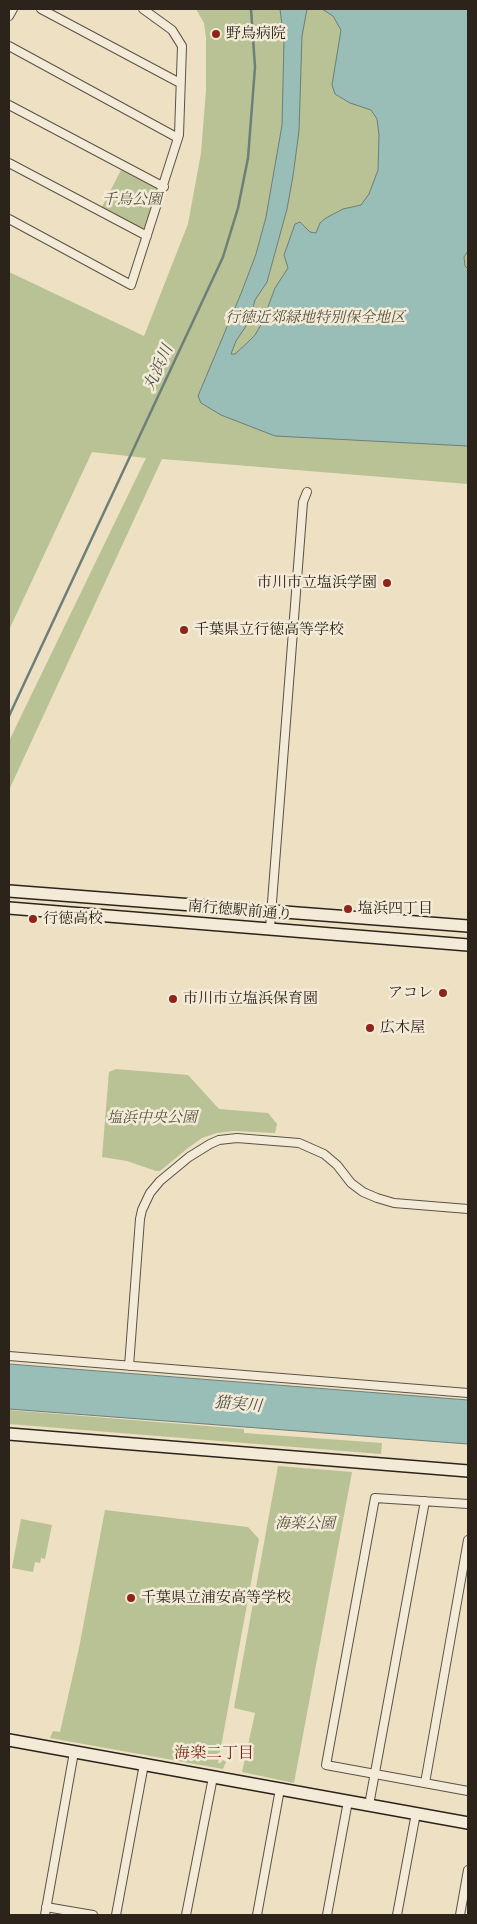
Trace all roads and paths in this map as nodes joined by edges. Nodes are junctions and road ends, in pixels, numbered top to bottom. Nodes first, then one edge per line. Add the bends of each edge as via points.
1 (13, 9) edge
2 (41, 9) edge
3 (143, 9) edge
4 (9, 16) edge
5 (9, 46) edge
6 (180, 83) junction
7 (9, 104) edge
8 (178, 138) junction
9 (9, 163) edge
10 (164, 187) junction
11 (9, 219) edge
12 (148, 236) junction
13 (307, 492) dead end
14 (9, 891) edge
15 (9, 908) edge
16 (271, 912) junction
17 (468, 926) edge
18 (270, 928) junction
19 (468, 945) edge
20 (468, 1209) edge
21 (9, 1356) edge
22 (129, 1366) junction
23 (468, 1393) edge
24 (9, 1434) edge
25 (468, 1471) edge
26 (424, 1501) junction
27 (468, 1504) edge
28 (468, 1540) edge
29 (9, 1740) edge
30 (74, 1752) junction
31 (144, 1764) junction
32 (375, 1774) junction
33 (212, 1777) junction
34 (425, 1783) junction
35 (280, 1789) junction
36 (468, 1791) edge
37 (348, 1801) junction
38 (369, 1805) junction
39 (416, 1814) junction
40 (468, 1823) edge
41 (468, 1870) edge
42 (46, 1911) edge
43 (93, 1915) edge
44 (116, 1915) edge
45 (186, 1915) edge
46 (257, 1915) edge
47 (327, 1915) edge
48 (397, 1915) edge
49 (460, 1915) edge

1 - 4 street
2 - 6 street
3 - 6 street via 172,30 182,46
5 - 8 street
6 - 8 street
7 - 10 street
8 - 10 street
9 - 12 street
10 - 12 street
11 - 12 street via 131,284
13 - 16 street via 303,502
14 - 16 street, 南行徳駅前通り
15 - 18 street, 南行徳駅前通り
16 - 17 street, 南行徳駅前通り
16 - 18 street
18 - 19 street, 南行徳駅前通り
20 - 22 street via 377,1198 351,1183 324,1154 299,1143 237,1138 210,1144 155,1186 142,1210
21 - 22 street
22 - 23 street
24 - 25 street
26 - 27 street
26 - 32 street
26 - 32 street via 375,1498 329,1745 326,1765
28 - 34 street
29 - 30 street
30 - 31 street
30 - 42 street
31 - 33 street
31 - 44 street
32 - 34 street
32 - 38 street
33 - 35 street
33 - 45 street
34 - 36 street
35 - 37 street
35 - 46 street
37 - 38 street
37 - 47 street
38 - 39 street
39 - 40 street
39 - 48 street
41 - 49 street
42 - 43 street

